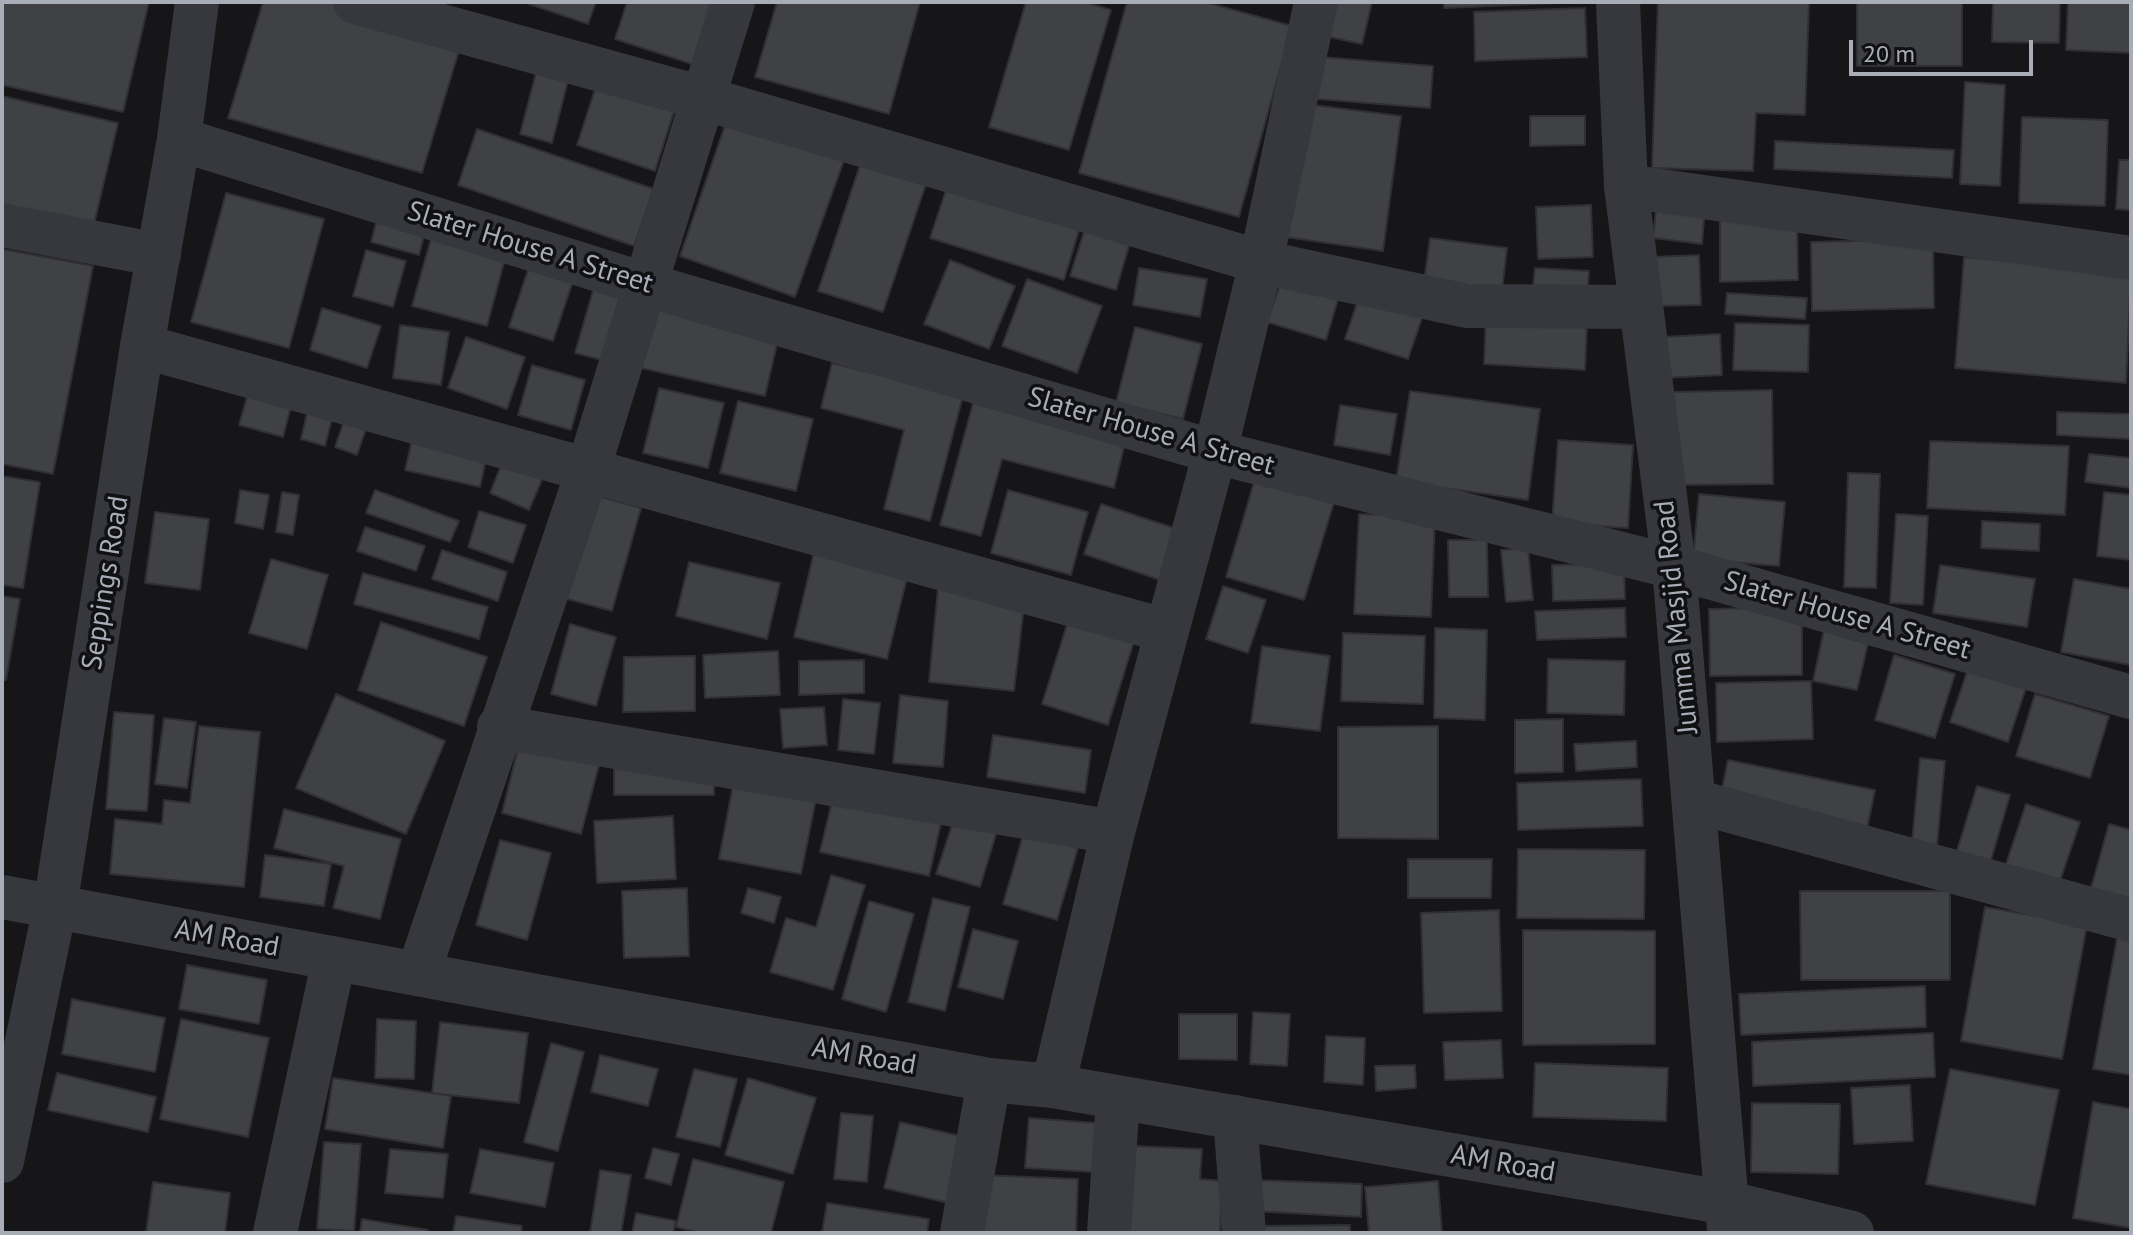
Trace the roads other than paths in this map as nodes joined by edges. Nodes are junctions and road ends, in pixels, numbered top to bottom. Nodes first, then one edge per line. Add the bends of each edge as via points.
1 (197, 2) edge
2 (355, 2) edge
3 (733, 2) edge
4 (1316, 2) edge
5 (1618, 2) edge
6 (706, 99) junction
7 (179, 139) junction
8 (1626, 186) junction
9 (2, 225) edge
10 (159, 255) junction
11 (2131, 258) edge
12 (1261, 262) junction
13 (647, 285) junction
14 (1641, 307) junction
15 (142, 346) junction
16 (1215, 452) junction
17 (588, 470) junction
18 (1674, 567) junction
19 (1167, 631) junction
20 (2131, 697) edge
21 (499, 727) junction
22 (1694, 801) junction
23 (1113, 832) junction
24 (2, 897) edge
25 (55, 907) junction
26 (2131, 920) edge
27 (334, 959) junction
28 (418, 974) junction
29 (989, 1080) junction
30 (1053, 1086) junction
31 (1118, 1098) junction
32 (1235, 1117) junction
33 (2, 1161) edge
34 (1729, 1218) edge
35 (275, 1233) edge
36 (962, 1233) edge
37 (1109, 1233) edge
38 (1244, 1233) edge
39 (1852, 1233) edge

1 - 7 street, Seppings Road
2 - 6 street
3 - 6 street
4 - 12 street
5 - 8 street, Jumma Masjid Road
6 - 12 street
6 - 13 street
7 - 10 street, Seppings Road
7 - 13 street, Slater House A Street
8 - 11 street
8 - 14 street, Jumma Masjid Road
9 - 10 street
10 - 15 street, Seppings Road
12 - 14 street via 1467,306
12 - 16 street
13 - 16 street, Slater House A Street
13 - 17 street
14 - 18 street, Jumma Masjid Road
15 - 17 street
15 - 25 street, Seppings Road
16 - 18 street, Slater House A Street
16 - 19 street
17 - 19 street
17 - 21 street
18 - 20 street, Slater House A Street
18 - 22 street, Jumma Masjid Road
19 - 23 street
21 - 23 street
21 - 28 street
22 - 26 street
22 - 34 street, Jumma Masjid Road
23 - 30 street
24 - 25 street, AM Road
25 - 27 street, AM Road
25 - 33 street, Seppings Road
27 - 28 street, AM Road
27 - 35 street
28 - 29 street, AM Road
29 - 30 street, AM Road
29 - 36 street
30 - 31 street, AM Road
31 - 32 street, AM Road
31 - 37 street
32 - 34 street, AM Road
32 - 38 street
34 - 39 street, AM Road

